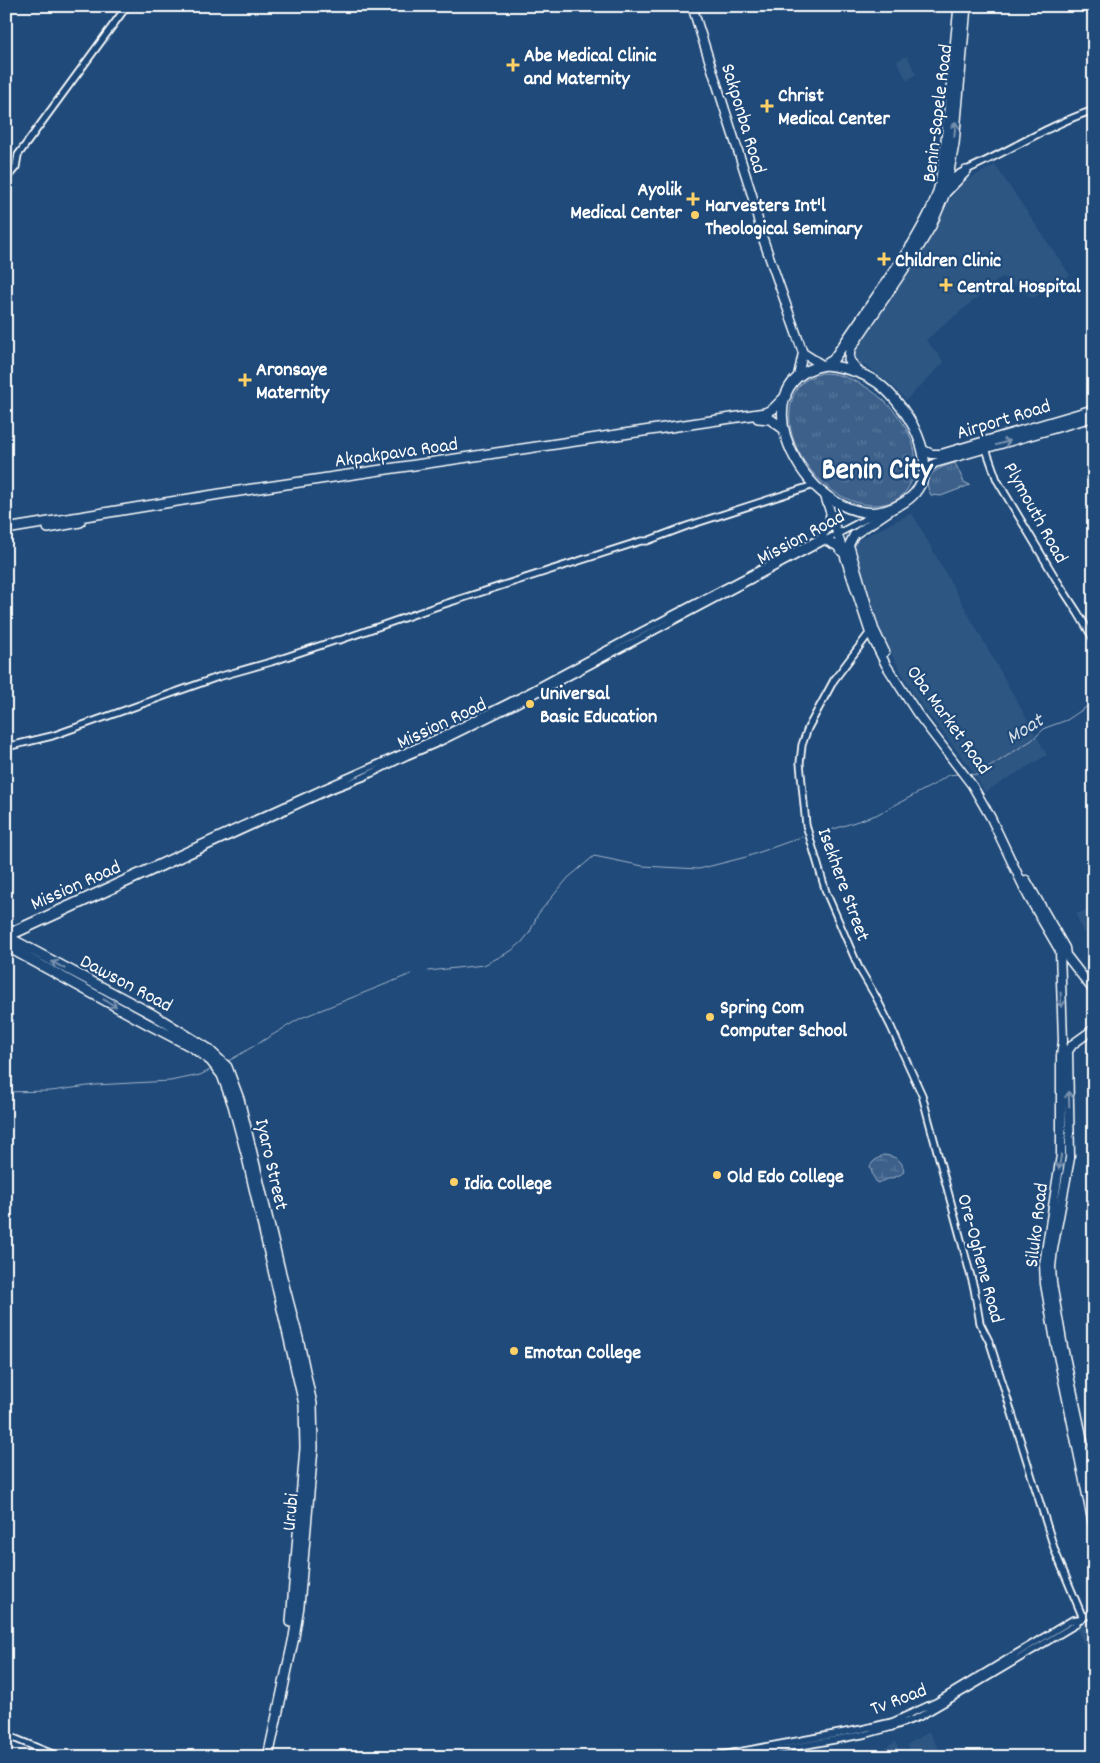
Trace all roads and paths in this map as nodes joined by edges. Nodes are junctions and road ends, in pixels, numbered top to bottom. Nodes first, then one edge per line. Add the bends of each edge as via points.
1 (127, 6) edge
2 (692, 6) edge
3 (959, 6) edge
4 (966, 6) edge
5 (1094, 110) edge
6 (964, 172) junction
7 (945, 176) junction
8 (6, 179) edge
9 (945, 192) junction
10 (802, 353) junction
11 (824, 365) junction
12 (860, 373) junction
13 (798, 376) junction
14 (786, 396) junction
15 (1094, 409) edge
16 (1094, 417) edge
17 (784, 429) junction
18 (986, 448) junction
19 (923, 450) junction
20 (924, 470) junction
21 (814, 485) junction
22 (826, 499) junction
23 (891, 510) junction
24 (879, 512) junction
25 (6, 529) edge
26 (6, 534) edge
27 (838, 534) junction
28 (825, 540) junction
29 (845, 555) junction
30 (872, 631) junction
31 (1094, 640) edge
32 (6, 747) edge
33 (7, 938) edge
34 (1063, 953) junction
35 (1076, 967) junction
36 (859, 968) joint
37 (1059, 973) junction
38 (1094, 991) edge
39 (1094, 1029) edge
40 (220, 1065) joint
41 (277, 1272) junction
42 (1091, 1494) edge
43 (1094, 1529) edge
44 (1094, 1612) edge
45 (1081, 1619) junction
46 (6, 1735) edge
47 (60, 1757) edge
48 (262, 1757) edge
49 (268, 1757) edge
50 (711, 1757) edge
51 (741, 1757) edge

1 - 8 street via 18,155 16,167
2 - 10 main road, Sakponba Road via 762,236
3 - 7 highway, Benin-Sapele Road
7 -> 4 highway, Benin-Sapele Road
5 - 6 street via 1068,119
6 - 7 highway
6 - 7 street
6 - 9 highway
7 - 9 highway, Benin-Sapele Road
7 - 11 highway, Benin-Sapele Road via 916,239 833,360
9 - 12 highway, Benin-Sapele Road via 918,248 850,349 849,360
10 - 11 main road
10 - 13 main road, Sakponba Road
11 - 12 highway
11 - 13 highway
12 - 19 highway via 877,382 903,409
13 - 14 highway
14 - 17 highway via 782,414
14 - 25 highway, Akpakpava Road via 774,409 765,413 218,494
15 - 19 main road, Airport Road via 941,454
18 -> 16 main road, Airport Road
17 - 21 highway via 796,463
17 - 26 highway, Akpakpava Road via 770,419 760,418
18 - 20 main road, Airport Road via 935,463
18 - 31 street, Plymouth Road via 996,480
19 - 20 highway
20 - 23 highway via 914,495
21 - 22 highway
21 - 32 street via 218,677 52,736
22 - 24 highway via 867,512
22 - 27 main road, Oba Market Road
22 - 33 street, Mission Road via 830,526 818,539 439,737
23 - 24 highway
23 - 30 main road, Oba Market Road via 854,535 849,545
24 - 27 street, Mission Road
27 - 28 street, Mission Road
27 - 29 main road, Oba Market Road
28 - 29 main road
28 - 33 street, Mission Road via 438,743
29 - 30 main road, Oba Market Road
30 - 34 main road, Oba Market Road via 906,691 982,792 1023,876 1065,948
30 - 36 street, Isekhere Street via 834,680 808,728 800,763 806,825 820,875
33 - 40 highway, Dawson Road via 166,1022 207,1048
34 - 35 main road
34 - 37 main road, Siluko Road
35 - 37 main road
35 - 38 main road
36 - 45 street, Ore-Oghene Road via 922,1095 974,1288 980,1323 990,1343 1055,1551
37 -> 42 main road, Siluko Road via 1063,1041 1061,1155 1044,1264 1045,1284
42 -> 39 main road, Siluko Road via 1051,1268 1070,1158 1068,1051
40 - 41 highway, Iyaro Street via 240,1099
41 - 48 highway, Urubi via 304,1404 306,1448 289,1638
41 - 49 highway, Urubi via 298,1338 312,1404 313,1448 298,1614
42 - 43 main road, Siluko Road
44 - 45 street, Tv Road
45 - 50 street, Tv Road via 1072,1620 930,1706 892,1722
45 - 51 street, Tv Road via 919,1717 868,1734
46 - 47 street

